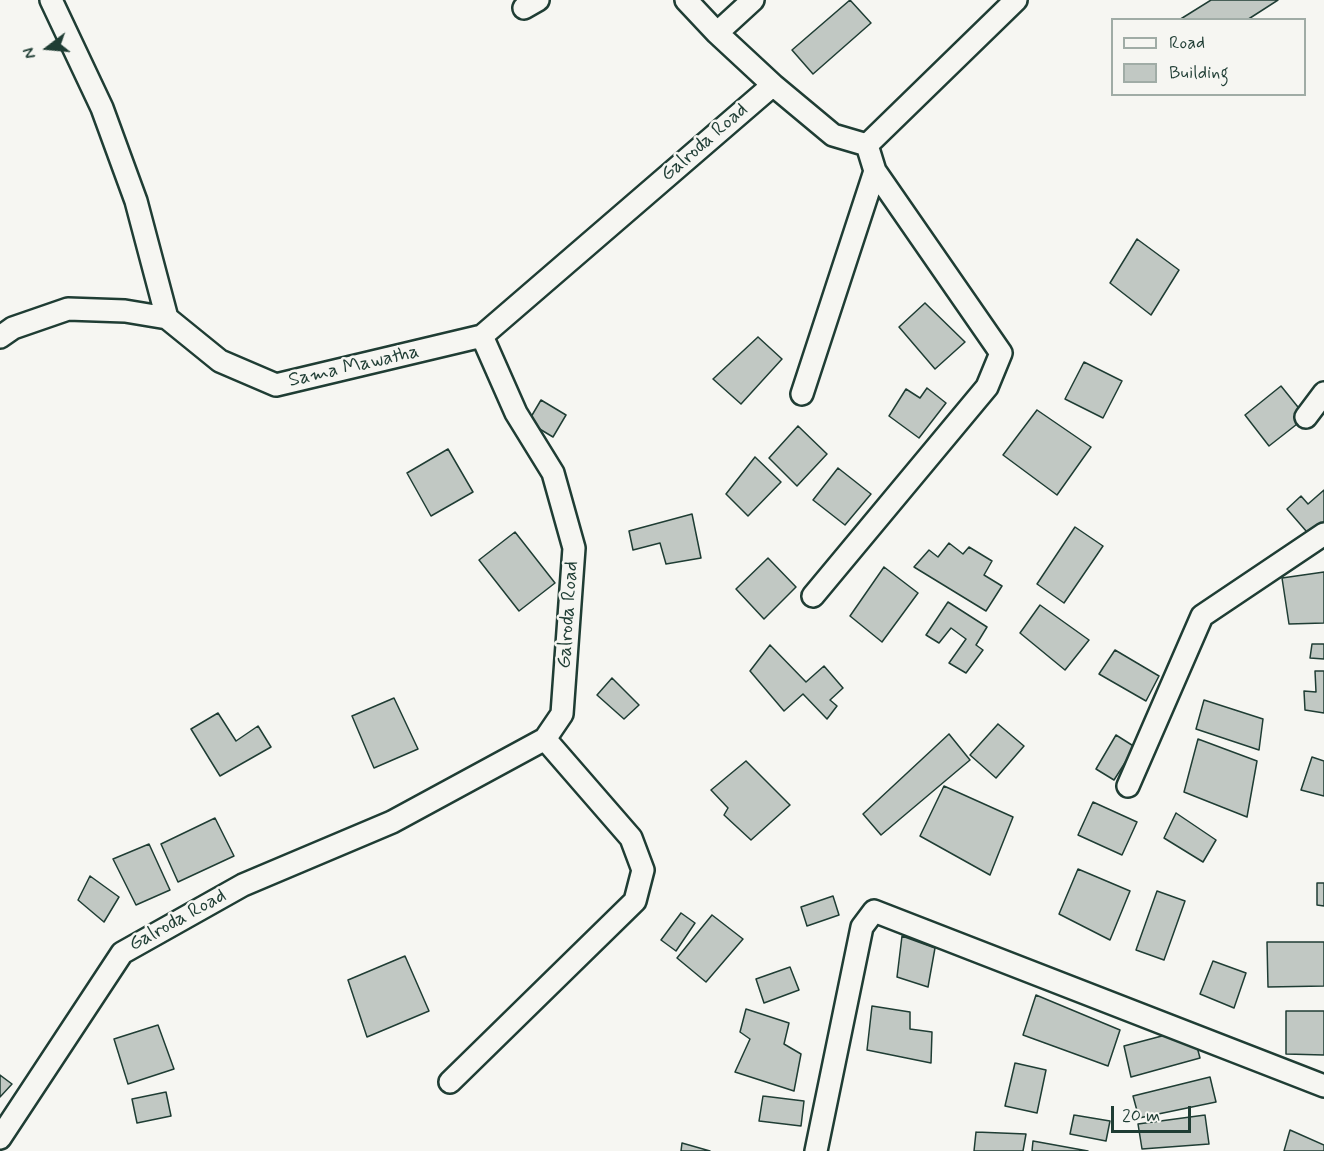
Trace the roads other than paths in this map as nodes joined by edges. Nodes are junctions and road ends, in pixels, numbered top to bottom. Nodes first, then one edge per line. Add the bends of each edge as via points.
1 (51, 0) edge
2 (686, 0) edge
3 (753, 0) edge
4 (1016, 0) edge
5 (717, 33) junction
6 (773, 85) junction
7 (867, 146) junction
8 (875, 171) junction
9 (167, 318) junction
10 (482, 336) junction
11 (0, 337) edge
12 (1324, 393) edge
13 (802, 394) dead end
14 (1306, 417) dead end
15 (1324, 534) edge
16 (813, 596) dead end
17 (545, 739) junction
18 (1128, 786) dead end
19 (450, 1082) dead end
20 (1324, 1086) edge
21 (0, 1138) edge
22 (816, 1151) edge

1 - 9 street via 102,108 136,201
2 - 5 street
3 - 5 street
4 - 7 street
5 - 6 street
6 - 7 street via 833,135
6 - 10 street, Galroda Road
7 - 8 street
8 - 13 street
8 - 16 street via 1001,353 987,387
9 - 10 street, Sama Mawatha via 220,361 276,385
9 - 11 street, Sama Mawatha via 125,311 68,309 13,328
10 - 17 street, Galroda Road via 516,413 553,473 574,548 562,714
12 - 14 street
15 - 18 street via 1202,616
17 - 19 street via 631,838 643,870 635,902
17 - 21 street, Galroda Road via 392,822 243,885 122,953
20 - 22 street via 874,911 862,927

